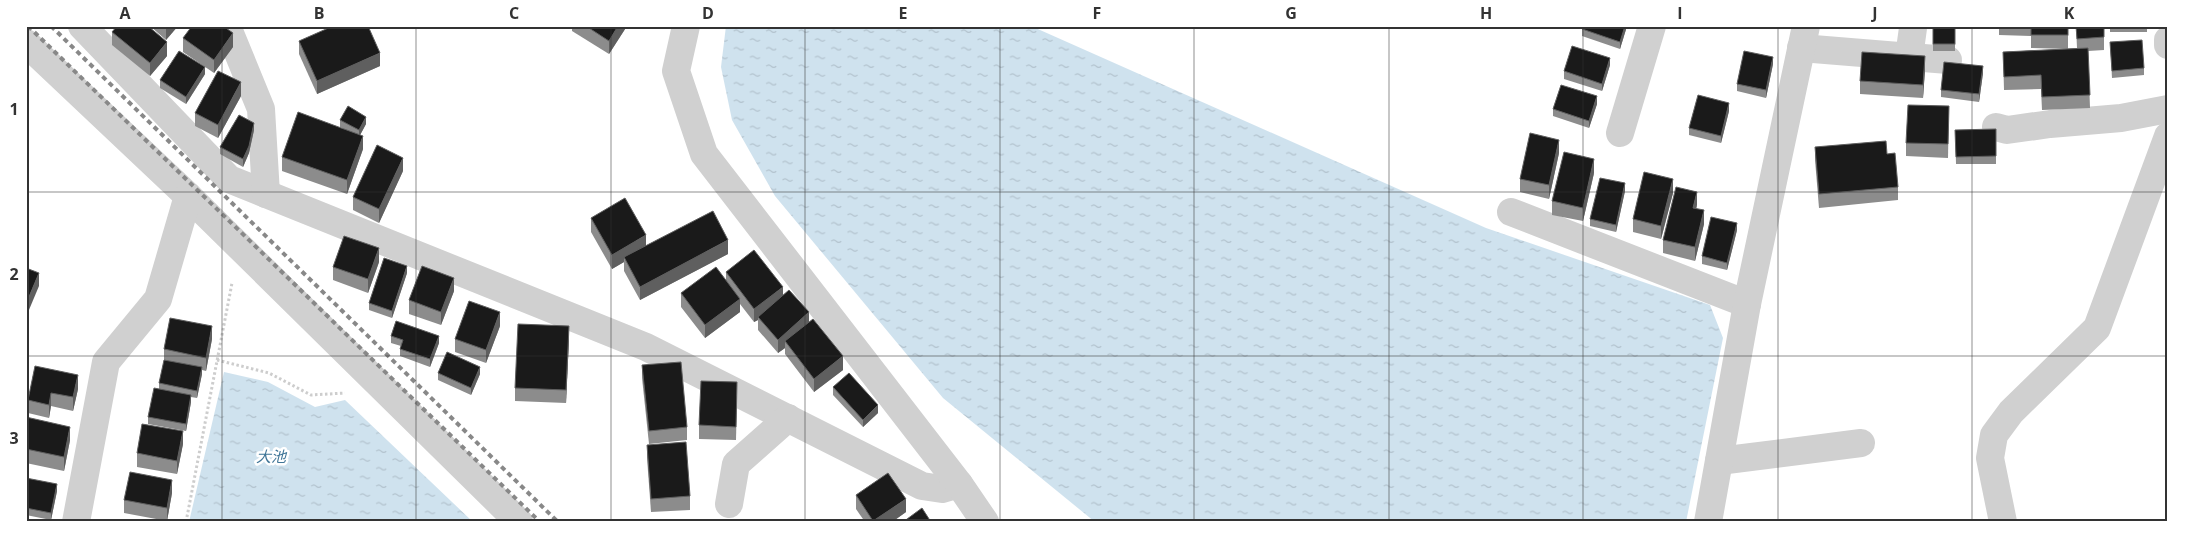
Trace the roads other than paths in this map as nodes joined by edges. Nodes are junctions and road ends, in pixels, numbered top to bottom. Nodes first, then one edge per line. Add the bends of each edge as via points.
1 (228, 26) edge
2 (686, 26) edge
3 (1652, 26) edge
4 (1913, 28) dead end
5 (96, 32) edge
6 (1804, 37) edge
7 (2168, 40) edge
8 (26, 43) edge
9 (2168, 45) edge
10 (1909, 57) junction
11 (1948, 60) edge
12 (2168, 109) edge
13 (1996, 127) edge
14 (1620, 133) dead end
15 (2168, 136) edge
16 (266, 194) junction
17 (188, 196) junction
18 (1511, 212) dead end
19 (1747, 304) junction
20 (788, 418) junction
21 (1861, 443) dead end
22 (1719, 461) junction
23 (959, 484) junction
24 (729, 504) dead end
25 (76, 522) edge
26 (519, 522) edge
27 (985, 522) edge
28 (1708, 522) edge
29 (2003, 522) edge

1 - 16 street via 261,109
2 - 23 street via 676,71 704,154
3 - 14 street
4 - 10 street
5 - 16 street via 229,179
6 - 10 street
6 - 19 street
7 - 9 street
8 - 17 street
10 - 11 street
12 - 13 street via 2121,118 2007,130
15 - 29 street via 2097,328 2012,412 1994,435 1990,458
16 - 20 street via 646,346
17 - 25 street via 158,299 106,362
17 - 26 street
18 - 19 street
19 - 22 street
20 - 23 street via 922,486 942,490
20 - 24 street via 736,464
21 - 22 street
22 - 28 street
23 - 27 street

